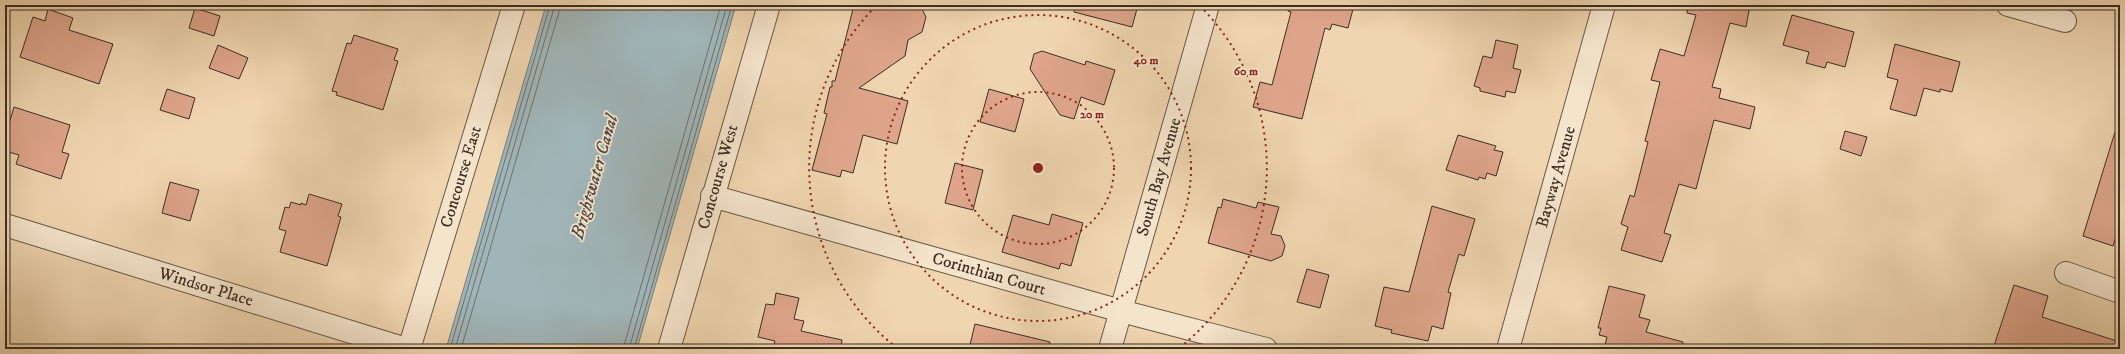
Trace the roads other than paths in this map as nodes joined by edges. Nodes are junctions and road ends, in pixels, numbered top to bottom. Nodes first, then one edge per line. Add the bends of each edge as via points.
1 (514, 5) edge
2 (769, 5) edge
3 (1208, 5) edge
4 (1604, 5) edge
5 (2008, 5) edge
6 (2065, 21) dead end
7 (712, 196) junction
8 (5, 225) edge
9 (2066, 273) dead end
10 (2120, 292) edge
11 (1121, 311) junction
12 (408, 349) edge
13 (669, 349) edge
14 (1110, 349) edge
15 (1266, 349) edge
16 (1508, 349) edge

1 - 12 street, Concourse East
2 - 7 street, Concourse West
3 - 11 street, South Bay Avenue
4 - 16 street, Bayway Avenue
5 - 6 street
7 - 11 street, Corinthian Court
7 - 13 street, Concourse West
8 - 12 street, Windsor Place
9 - 10 street
11 - 14 street, South Bay Avenue
11 - 15 street, Corinthian Court

